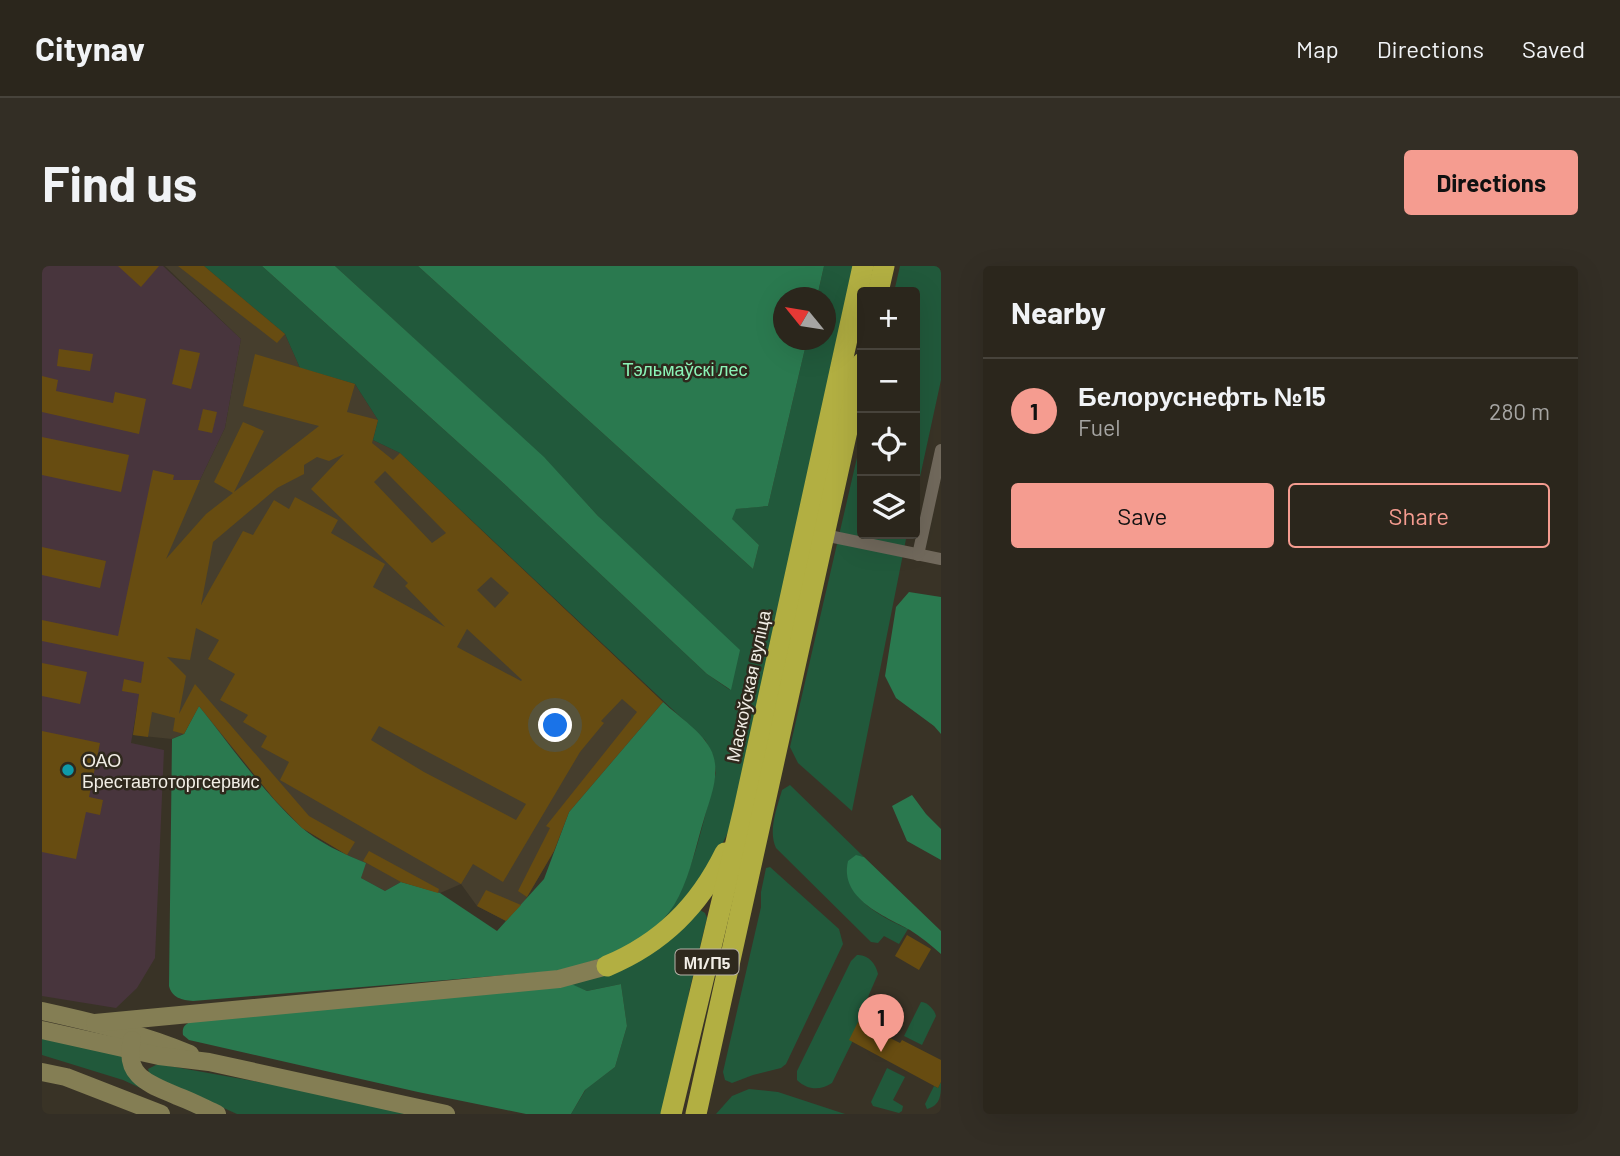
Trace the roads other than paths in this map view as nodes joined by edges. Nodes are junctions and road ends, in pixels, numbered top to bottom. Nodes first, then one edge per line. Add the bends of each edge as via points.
1 (863, 266) edge
2 (884, 266) edge
3 (879, 287) edge
4 (857, 381) edge
5 (941, 450) edge
6 (815, 533) junction
7 (918, 555) junction
8 (941, 559) edge
9 (744, 809) junction
10 (607, 966) joint
11 (42, 1012) edge
12 (95, 1023) junction
13 (42, 1030) edge
14 (132, 1042) junction
15 (42, 1072) edge
16 (161, 1114) edge
17 (217, 1114) edge
18 (446, 1114) edge
19 (671, 1114) edge
20 (696, 1114) edge

1 - 6 highway, Маскоўская вуліца / М1/П5
2 - 3 highway
4 - 6 highway, Маскоўская вуліца / М1/П5
5 - 7 street
6 - 7 street
6 - 9 highway, Маскоўская вуліца / М1/П5
6 - 20 highway, Маскоўская вуліца / М1/П5
7 - 8 street
9 - 10 highway via 719,866 690,911 650,944
9 - 19 highway, Маскоўская вуліца / М1/П5
10 - 12 main road via 559,979
11 - 12 main road
12 - 14 main road
13 - 14 main road
14 - 17 main road via 133,1068 142,1080
14 - 18 main road
15 - 16 main road

